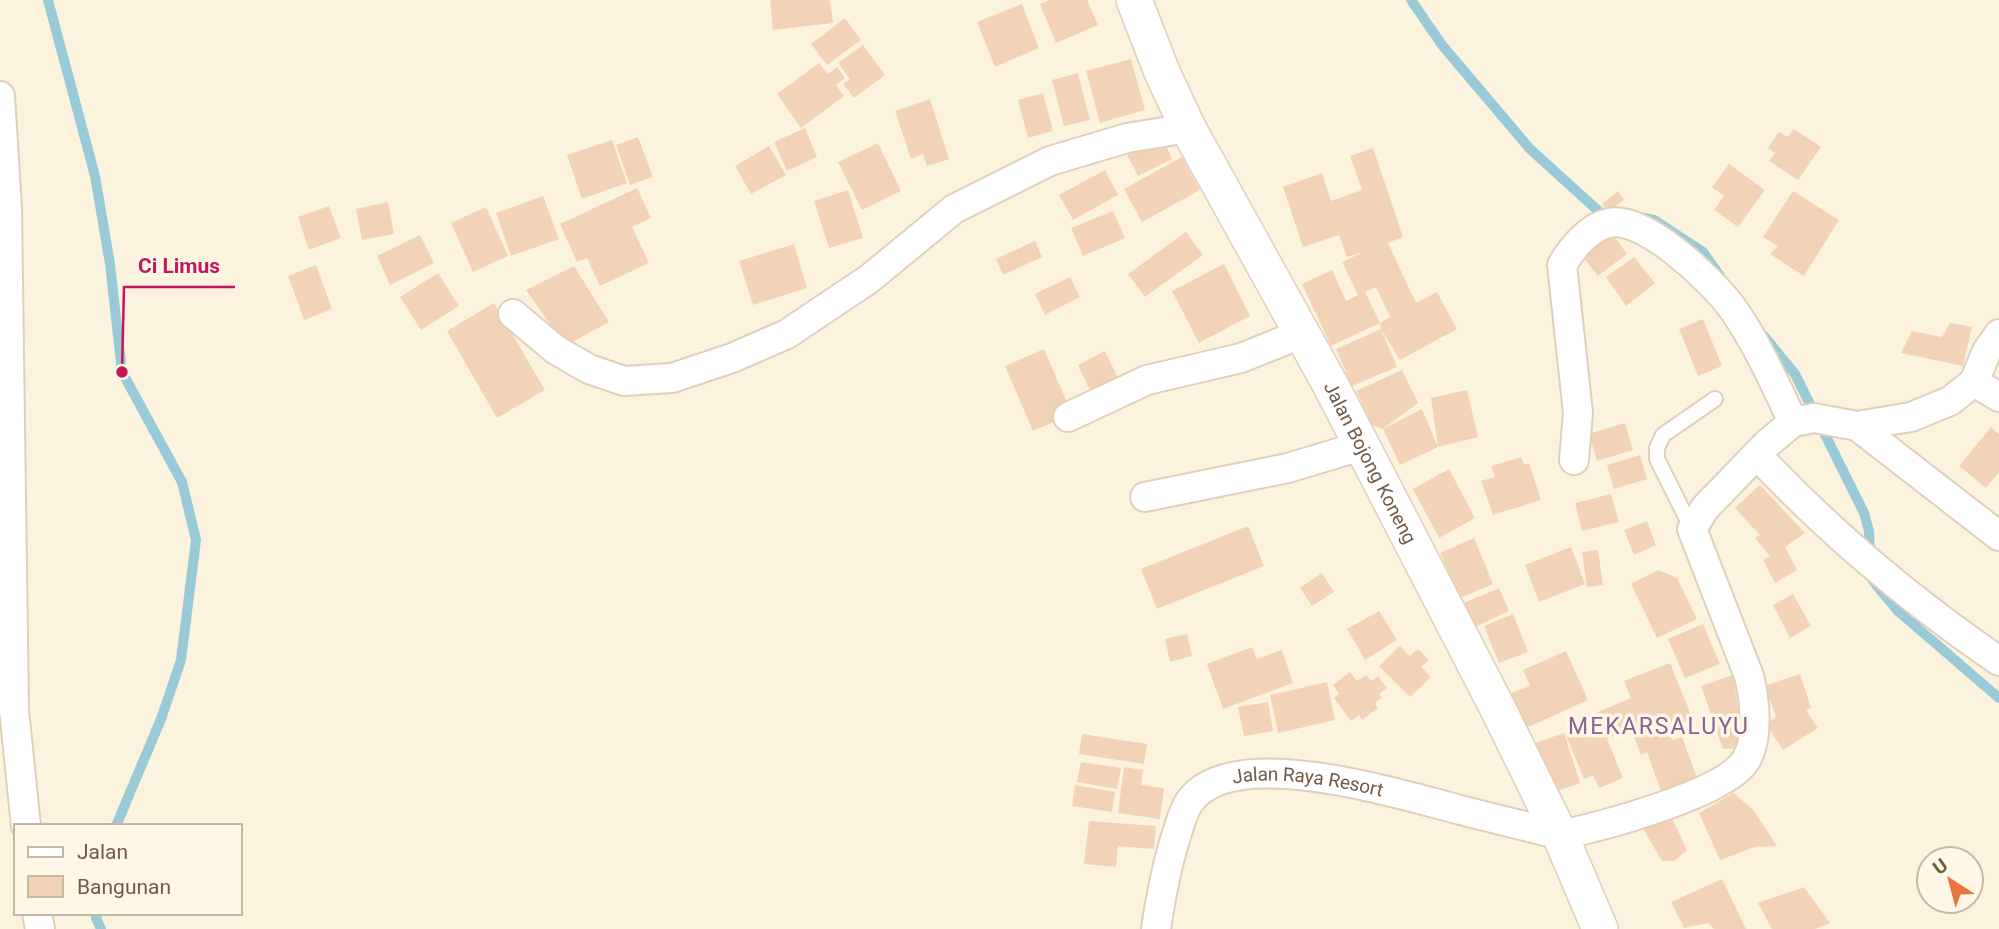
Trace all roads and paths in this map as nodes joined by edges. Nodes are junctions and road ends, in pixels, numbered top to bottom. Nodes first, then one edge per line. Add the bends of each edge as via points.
1 (1134, 0) edge
2 (0, 96) edge
3 (1188, 128) junction
4 (513, 314) dead end
5 (1301, 334) junction
6 (1999, 334) edge
7 (1975, 382) junction
8 (1999, 397) edge
9 (1715, 398) dead end
10 (1068, 416) dead end
11 (1793, 422) junction
12 (1857, 426) junction
13 (1360, 446) junction
14 (1757, 455) junction
15 (1574, 460) dead end
16 (1145, 498) dead end
17 (1692, 529) junction
18 (1999, 536) edge
19 (1999, 662) edge
20 (26, 824) edge
21 (1560, 835) junction
22 (1156, 929) edge
23 (1600, 929) edge

1 - 3 street, Jalan Bojong Koneng
2 - 20 street via 8,208 13,710
3 - 4 street via 1127,138 1050,160 954,209 869,279 787,334 672,378 624,381 589,369 556,351
3 - 5 street, Jalan Bojong Koneng
5 - 10 street via 1241,358 1147,380
5 - 13 street, Jalan Bojong Koneng
6 - 7 street
7 - 8 street
7 - 12 street via 1950,401 1911,417
9 - 17 lane via 1663,435 1657,448 1657,459
11 - 12 street via 1814,418
11 - 14 street
11 - 15 street via 1732,307 1671,248 1636,226 1609,223 1590,232 1562,265 1578,413
12 - 18 street
13 - 16 street via 1287,468
13 - 21 street, Jalan Bojong Koneng
14 - 17 street via 1705,508
14 - 19 street via 1859,555
17 - 21 street via 1749,676 1755,719 1750,750 1743,765 1721,782 1592,829
21 - 22 street, Jalan Raya Resort via 1361,784 1274,774 1218,780 1190,801 1184,814 1167,863
21 - 23 street, Jalan Bojong Koneng

